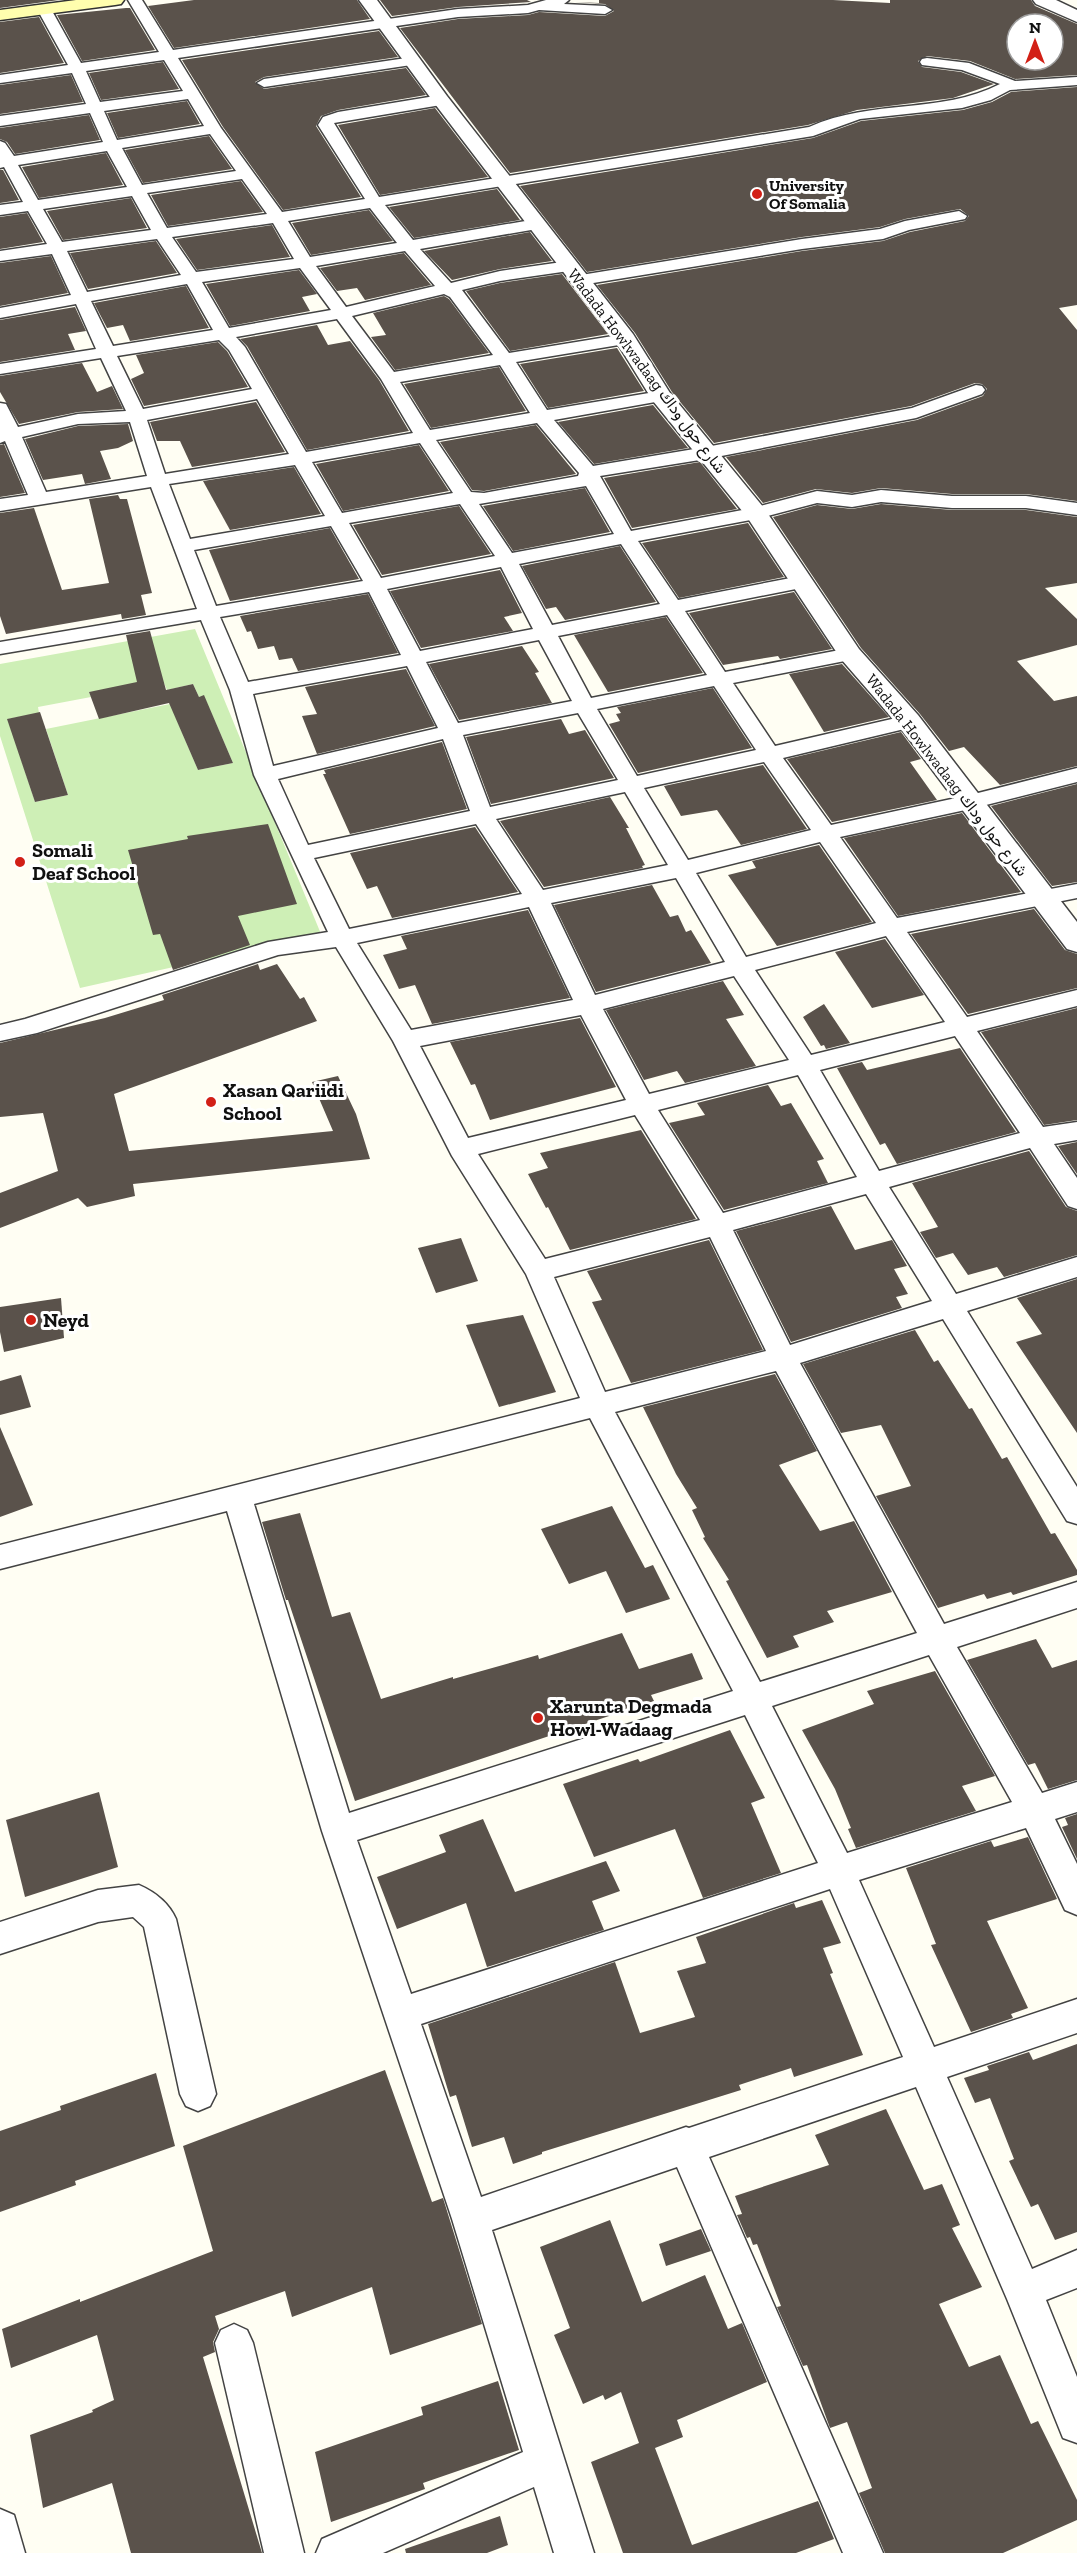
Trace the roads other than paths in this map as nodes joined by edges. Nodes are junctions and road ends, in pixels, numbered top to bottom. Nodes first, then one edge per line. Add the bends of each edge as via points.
1 (115, 0) edge
2 (135, 0) edge
3 (368, 0) edge
4 (562, 0) edge
5 (1042, 0) edge
6 (39, 3) edge
7 (538, 6) junction
8 (0, 8) edge
9 (605, 10) dead end
10 (0, 15) edge
11 (1075, 15) edge
12 (385, 23) junction
13 (168, 55) junction
14 (413, 61) junction
15 (927, 62) dead end
16 (77, 68) junction
17 (0, 79) edge
18 (1077, 81) edge
19 (264, 83) dead end
20 (1007, 86) junction
21 (190, 94) junction
22 (441, 100) junction
23 (97, 108) junction
24 (0, 121) edge
25 (214, 129) junction
26 (112, 145) junction
27 (0, 146) edge
28 (347, 156) junction
29 (330, 160) dead end
30 (4, 162) edge
31 (247, 174) junction
32 (506, 182) junction
33 (136, 189) junction
34 (374, 201) junction
35 (33, 204) junction
36 (0, 210) edge
37 (959, 216) dead end
38 (278, 218) junction
39 (537, 224) junction
40 (161, 233) junction
41 (409, 245) junction
42 (57, 247) junction
43 (0, 256) edge
44 (305, 263) junction
45 (575, 273) junction
46 (192, 278) junction
47 (448, 290) junction
48 (79, 298) junction
49 (0, 313) edge
50 (343, 313) junction
51 (224, 335) junction
52 (625, 339) junction
53 (106, 351) junction
54 (504, 358) junction
55 (0, 369) edge
56 (388, 378) junction
57 (976, 390) dead end
58 (262, 393) junction
59 (661, 396) junction
60 (0, 408) edge
61 (137, 416) junction
62 (542, 417) junction
63 (6, 436) edge
64 (424, 436) junction
65 (706, 453) junction
66 (302, 458) junction
67 (588, 472) junction
68 (158, 480) junction
69 (465, 497) junction
70 (39, 498) junction
71 (0, 505) edge
72 (1077, 508) edge
73 (756, 513) junction
74 (338, 519) junction
75 (627, 538) junction
76 (184, 546) junction
77 (507, 560) junction
78 (801, 582) junction
79 (375, 585) junction
80 (671, 607) junction
81 (208, 614) junction
82 (544, 632) junction
83 (0, 648) edge
84 (850, 654) junction
85 (412, 659) junction
86 (721, 678) junction
87 (241, 690) junction
88 (584, 705) junction
89 (909, 721) junction
90 (451, 731) junction
91 (769, 753) junction
92 (1077, 775) edge
93 (265, 776) junction
94 (631, 784) junction
95 (970, 802) junction
96 (483, 817) junction
97 (826, 833) junction
98 (301, 854) junction
99 (682, 870) junction
100 (1077, 891) edge
101 (1044, 898) junction
102 (537, 899) junction
103 (892, 927) junction
104 (342, 938) junction
105 (1077, 942) edge
106 (739, 965) junction
107 (1077, 998) edge
108 (588, 1005) junction
109 (960, 1026) junction
110 (0, 1033) edge
111 (405, 1040) junction
112 (805, 1065) junction
113 (642, 1105) junction
114 (1077, 1131) edge
115 (1038, 1137) junction
116 (461, 1149) junction
117 (873, 1183) junction
118 (1077, 1199) edge
119 (717, 1226) junction
120 (1077, 1267) edge
121 (538, 1271) junction
122 (951, 1308) junction
123 (783, 1358) junction
124 (597, 1405) junction
125 (237, 1497) junction
126 (1077, 1512) edge
127 (0, 1557) edge
128 (1077, 1595) edge
129 (938, 1641) junction
130 (753, 1699) junction
131 (1077, 1797) edge
132 (1035, 1812) junction
133 (338, 1831) junction
134 (839, 1871) junction
135 (1077, 1899) edge
136 (0, 1938) edge
137 (401, 2014) junction
138 (1077, 2016) edge
139 (925, 2068) junction
140 (198, 2094) dead end
141 (686, 2145) junction
142 (470, 2219) junction
143 (1077, 2269) edge
144 (1023, 2291) junction
145 (234, 2343) dead end
146 (1077, 2424) edge
147 (546, 2462) junction
148 (0, 2529) edge
149 (5, 2553) edge
150 (284, 2553) edge
151 (336, 2553) edge
152 (574, 2553) edge
153 (863, 2553) edge

1 - 6 main road
2 - 13 street
3 - 12 street, Wadada Howlwadaag شارع حول وداك
4 - 7 street
5 - 11 street
6 - 8 main road
6 - 10 main road
6 - 16 street
7 - 9 street
7 - 12 street
12 - 13 street
12 - 14 street, Wadada Howlwadaag شارع حول وداك
13 - 16 street
13 - 21 street
14 - 19 street
14 - 22 street, Wadada Howlwadaag شارع حول وداك
15 - 20 street via 964,66 1008,82
16 - 17 street
16 - 23 street
18 - 20 street
20 - 32 street via 954,104 877,112 830,121 813,130
21 - 23 street
21 - 25 street
22 - 28 street via 328,120 326,125
22 - 32 street, Wadada Howlwadaag شارع حول وداك
23 - 24 street
23 - 26 street
25 - 26 street
25 - 31 street
26 - 30 street
26 - 33 street
27 - 30 street
28 - 29 street
28 - 34 street
30 - 35 street
31 - 33 street
31 - 38 street
32 - 34 street
32 - 39 street, Wadada Howlwadaag شارع حول وداك
33 - 35 street
33 - 40 street
34 - 38 street
34 - 41 street
35 - 36 street
35 - 42 street
37 - 45 street via 883,234
38 - 40 street
38 - 44 street
39 - 41 street
39 - 45 street, Wadada Howlwadaag شارع حول وداك
40 - 42 street
40 - 46 street
41 - 44 street
41 - 47 street
42 - 43 street
42 - 48 street
44 - 46 street
44 - 50 street
45 - 47 street via 500,276
45 - 52 street, Wadada Howlwadaag شارع حول وداك
46 - 48 street
46 - 51 street
47 - 50 street
47 - 54 street via 456,293
48 - 49 street
48 - 53 street
50 - 51 street
50 - 56 street
51 - 53 street
51 - 58 street via 236,347
52 - 54 street
52 - 59 street, Wadada Howlwadaag شارع حول وداك
53 - 55 street
53 - 61 street
54 - 56 street
54 - 62 street
56 - 64 street
57 - 65 street via 916,413
58 - 61 street
58 - 66 street
59 - 62 street
59 - 65 street, Wadada Howlwadaag شارع حول وداك
60 - 63 street
61 - 63 street via 78,419
61 - 68 street
62 - 64 street
62 - 67 street
63 - 70 street
64 - 66 street
64 - 69 street
65 - 67 street
65 - 73 street, Wadada Howlwadaag شارع حول وداك
66 - 68 street
66 - 74 street
67 - 69 street via 587,480 484,499
67 - 75 street
68 - 70 street
68 - 76 street
69 - 74 street
69 - 77 street
70 - 71 street
72 - 73 street via 881,496 852,501 817,497
73 - 75 street
73 - 78 street, Wadada Howlwadaag شارع حول وداك
74 - 76 street
74 - 79 street
75 - 77 street
75 - 80 street
76 - 81 street
77 - 79 street
77 - 82 street
78 - 80 street
78 - 84 street, Wadada Howlwadaag شارع حول وداك
79 - 81 street
79 - 85 street
80 - 82 street
80 - 86 street
81 - 83 street
81 - 87 street
82 - 85 street
82 - 88 street
84 - 86 street
84 - 89 street, Wadada Howlwadaag شارع حول وداك
85 - 87 street
85 - 90 street
86 - 88 street
86 - 91 street
87 - 93 street
88 - 90 street
88 - 94 street
89 - 91 street
89 - 95 street, Wadada Howlwadaag شارع حول وداك
90 - 93 street
90 - 96 street
91 - 94 street
91 - 97 street
92 - 95 street
93 - 98 street
94 - 96 street
94 - 99 street
95 - 97 street
95 - 101 street, Wadada Howlwadaag شارع حول وداك
96 - 98 street
96 - 102 street
97 - 99 street
97 - 103 street
98 - 104 street
99 - 102 street
99 - 106 street
100 - 101 street
101 - 103 street
101 - 105 street, Wadada Howlwadaag شارع حول وداك
102 - 104 street
102 - 108 street
103 - 106 street
103 - 109 street
104 - 110 street via 276,948
104 - 111 street
106 - 108 street
106 - 112 street
107 - 109 street
108 - 111 street
108 - 113 street
109 - 112 street
109 - 115 street
111 - 116 street
112 - 113 street
112 - 117 street
113 - 116 street
113 - 119 street
114 - 115 street
115 - 117 street
115 - 118 street
116 - 121 street
117 - 119 street
117 - 122 street
119 - 121 street
119 - 123 street
120 - 122 street
121 - 124 street
122 - 123 street
122 - 126 street
123 - 124 street
123 - 129 street
124 - 125 street
124 - 130 street
125 - 127 street
125 - 133 street
128 - 129 street
129 - 130 street
129 - 132 street
130 - 133 street
130 - 134 street
131 - 132 street
132 - 134 street
132 - 135 street
133 - 137 street
134 - 137 street
134 - 139 street
136 - 140 street via 98,1906 139,1900 159,1919
137 - 142 street
138 - 139 street
139 - 141 street
139 - 144 street
141 - 142 street
141 - 153 street
142 - 147 street
143 - 144 street
144 - 146 street
145 - 150 street
147 - 151 street
147 - 152 street
148 - 149 street

